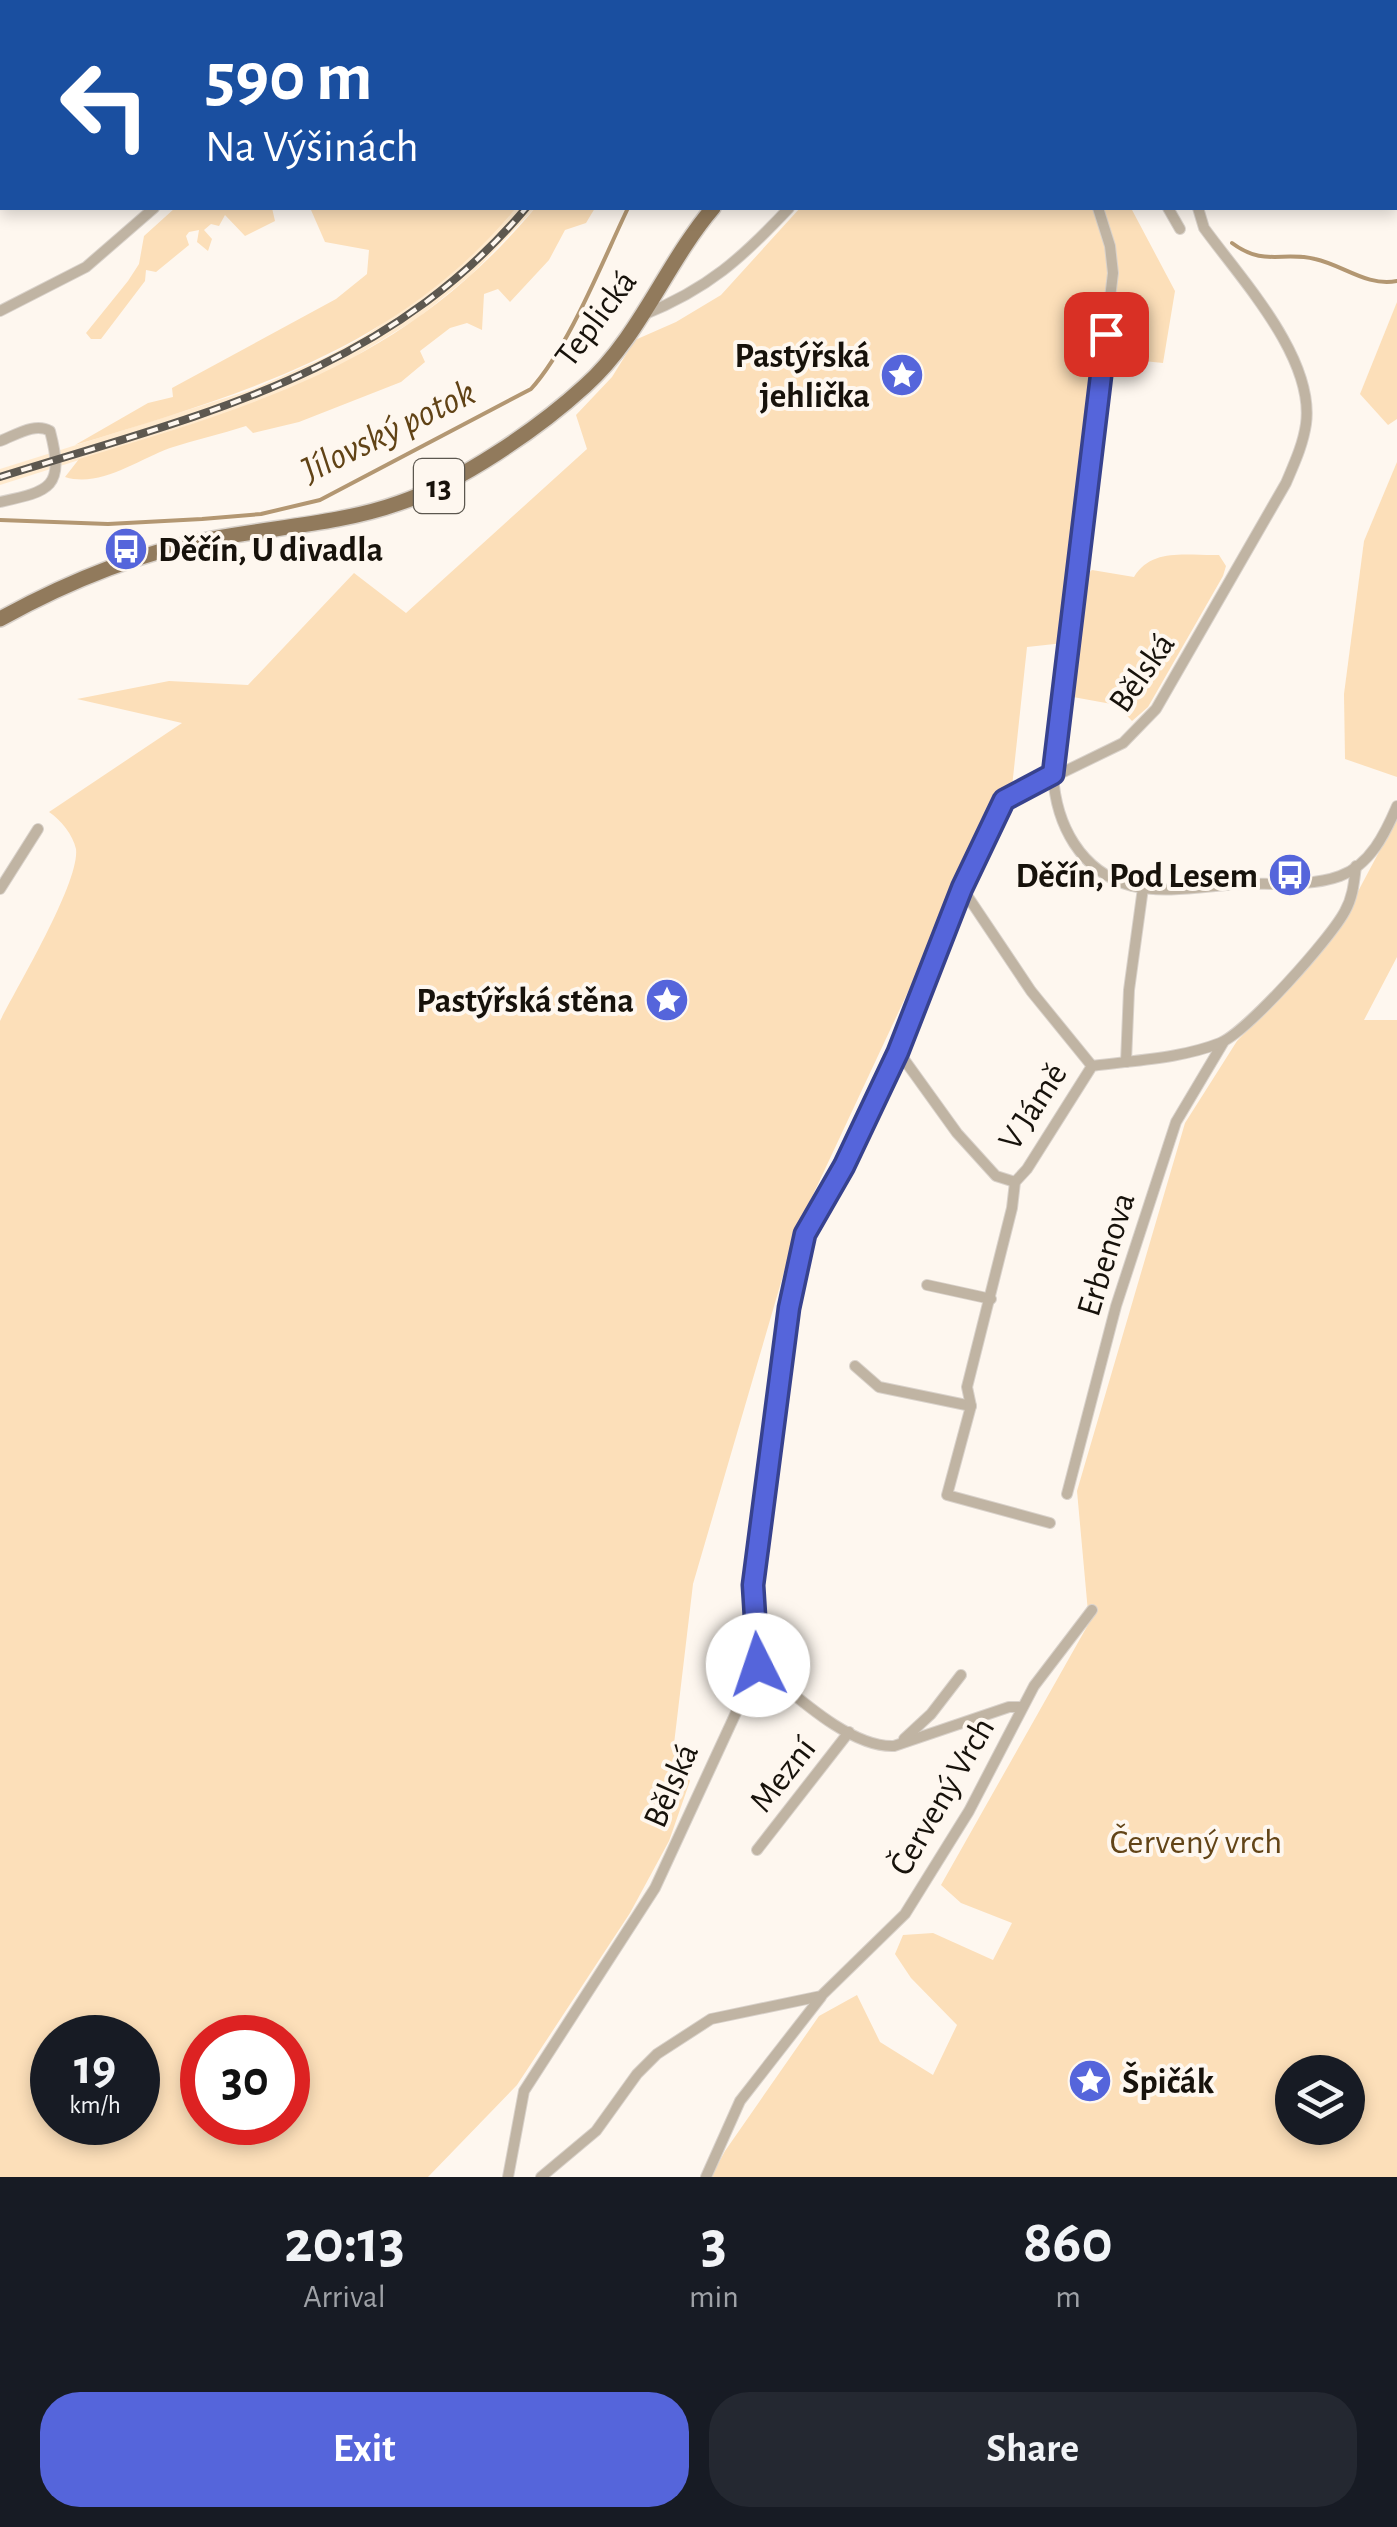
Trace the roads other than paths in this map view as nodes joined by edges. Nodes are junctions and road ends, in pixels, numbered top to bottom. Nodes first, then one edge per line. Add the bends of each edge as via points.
1 (152, 210) edge
2 (712, 210) edge
3 (787, 210) edge
4 (1099, 210) edge
5 (1169, 210) edge
6 (1199, 210) edge
7 (1180, 229) dead end
8 (0, 311) edge
9 (641, 316) junction
10 (0, 441) edge
11 (0, 502) edge
12 (0, 619) edge
13 (1053, 774) junction
14 (1397, 806) edge
15 (38, 829) dead end
16 (1356, 866) junction
17 (962, 888) junction
18 (1143, 888) junction
19 (0, 889) edge
20 (1224, 1042) junction
21 (898, 1052) junction
22 (1126, 1062) junction
23 (1092, 1066) junction
24 (1014, 1182) junction
25 (926, 1285) dead end
26 (991, 1299) junction
27 (855, 1366) dead end
28 (972, 1406) junction
29 (1067, 1494) dead end
30 (1050, 1523) dead end
31 (1092, 1610) dead end
32 (758, 1665) junction
33 (962, 1676) dead end
34 (1022, 1707) junction
35 (849, 1732) junction
36 (900, 1743) junction
37 (757, 1850) dead end
38 (821, 1996) junction
39 (508, 2177) edge
40 (541, 2177) edge
41 (706, 2177) edge

1 - 8 street via 86,267
2 - 9 main road, Teplická / 13
3 - 9 street via 716,278
4 - 13 street via 1113,273
5 - 7 street
6 - 13 street, Bělská via 1204,228 1292,353 1307,421 1299,453 1156,709 1123,743
9 - 12 main road, Teplická / 13 via 563,406 422,495 370,512 140,557
10 - 11 street via 44,428 56,468 42,492
13 - 17 street, Bělská via 1004,800
13 - 18 street via 1058,814 1079,852 1109,876
14 - 16 street via 1378,845
15 - 19 street
16 - 18 street via 1315,881
16 - 20 street via 1352,897 1333,930
17 - 21 street, Bělská
17 - 23 street via 1031,991
18 - 22 street
20 - 22 street, V Jámě
20 - 29 street, Erbenova via 1176,1122 1116,1306
21 - 24 street via 996,1176
21 - 32 street, Bělská via 805,1234 753,1585
22 - 23 street, V Jámě
23 - 24 street, V Jámě
24 - 26 street, V Jámě
25 - 26 street
26 - 28 street, V Jámě via 968,1388
27 - 28 street via 879,1387
28 - 30 street, V Jámě via 947,1495
31 - 34 street, Červený Vrch
32 - 35 street
32 - 39 street, Bělská via 654,1888 524,2090
33 - 36 street
34 - 36 street
34 - 38 street, Červený Vrch via 904,1914
35 - 36 street via 878,1746
35 - 37 street, Mezní
38 - 40 street via 712,2020 657,2054 596,2131
38 - 41 street, Červený Vrch via 740,2102

